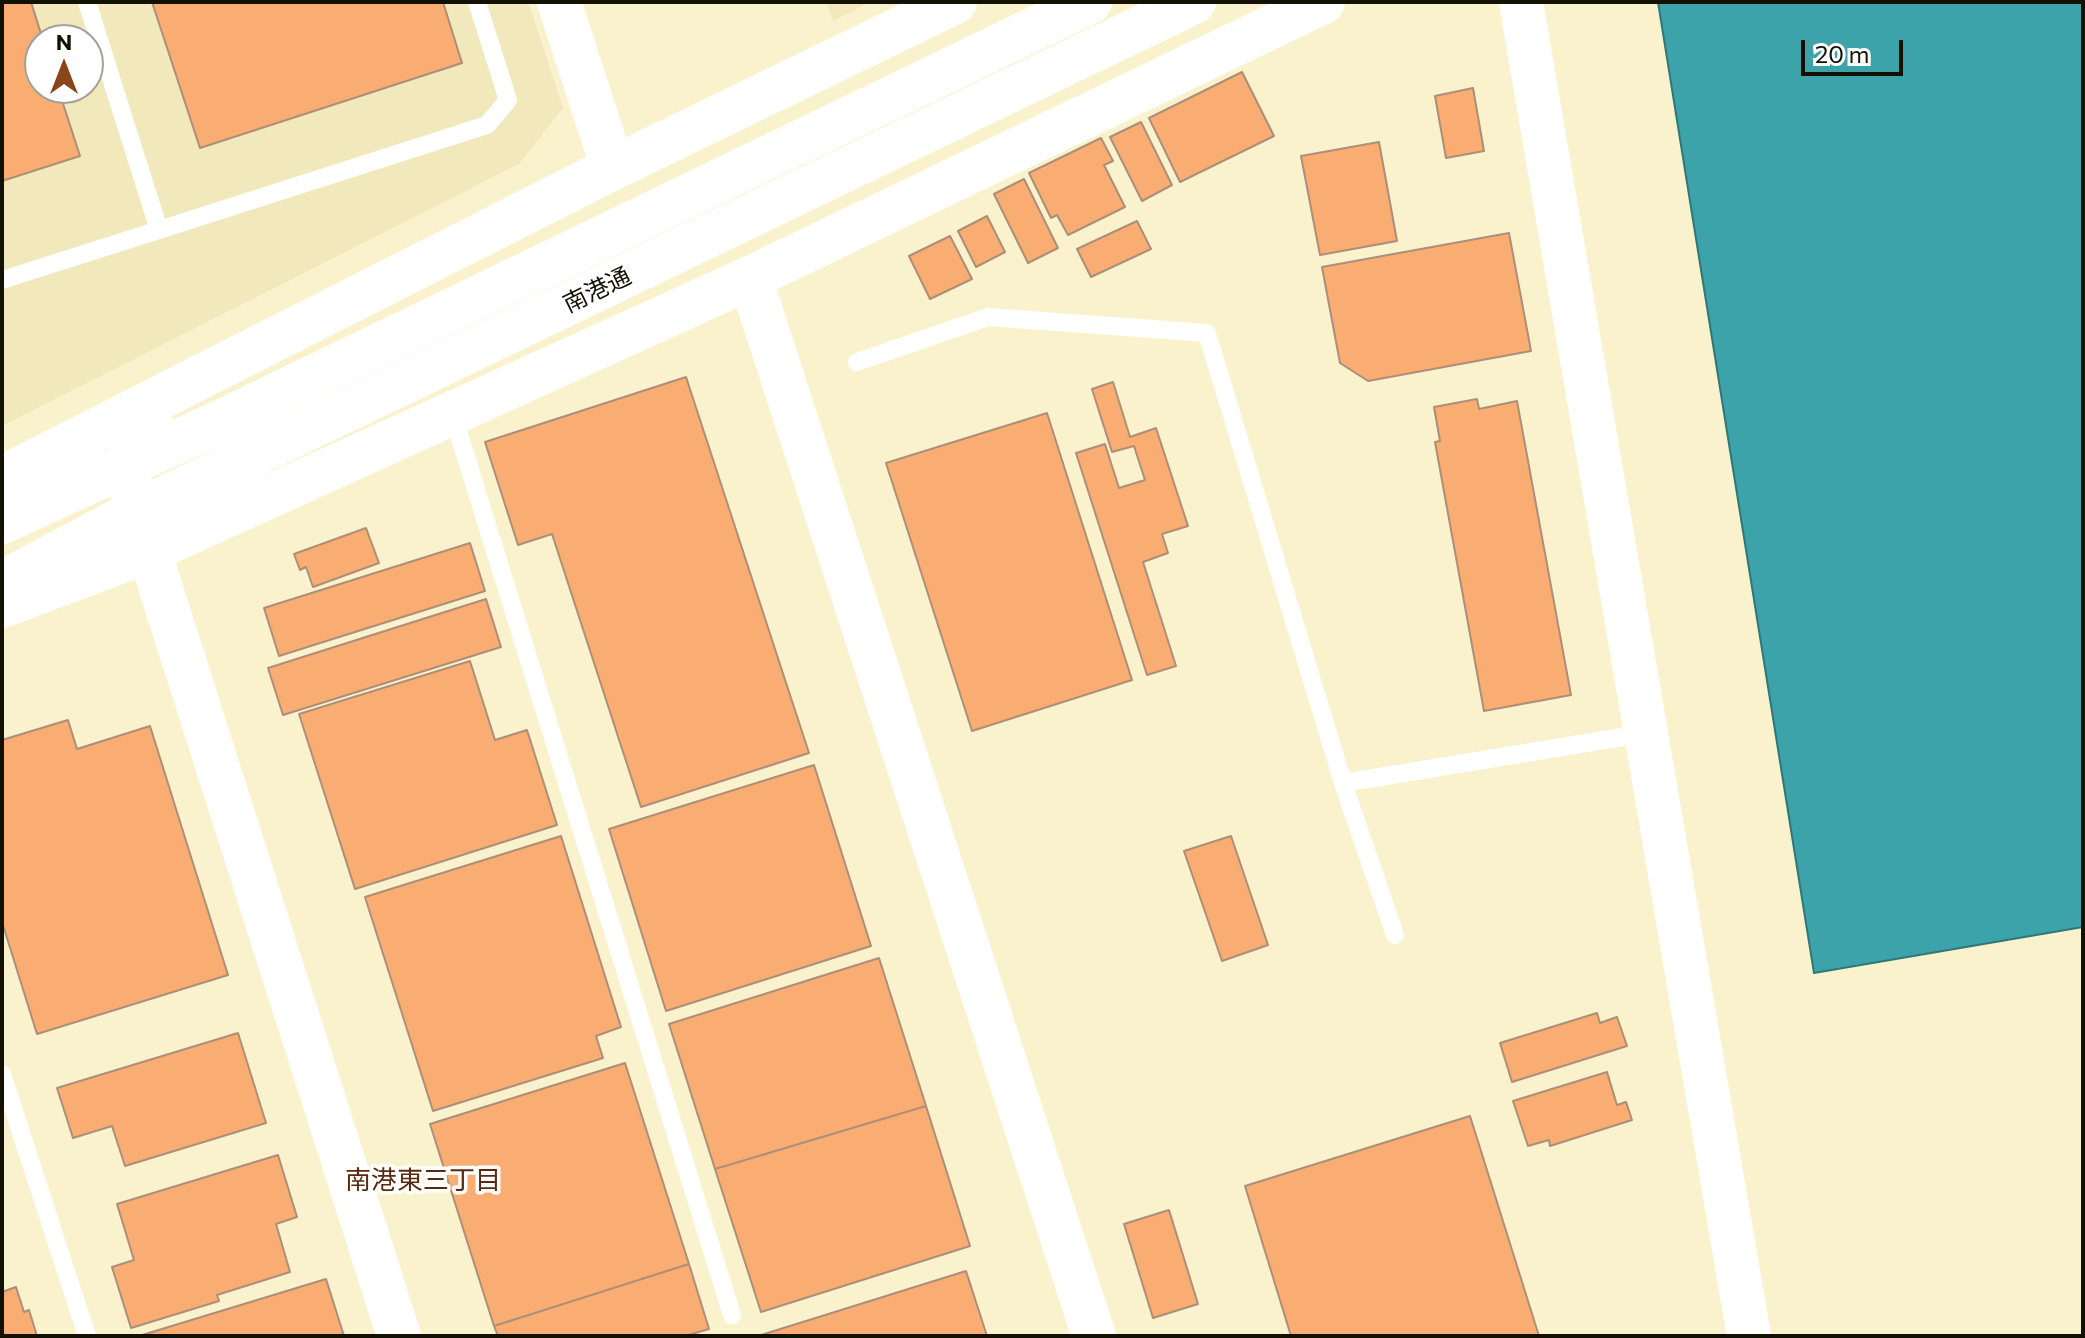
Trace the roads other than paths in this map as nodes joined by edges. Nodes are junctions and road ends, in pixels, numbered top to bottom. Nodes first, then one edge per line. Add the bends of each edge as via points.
1 (87, 2) edge
2 (477, 2) edge
3 (559, 2) edge
4 (955, 2) edge
5 (1090, 2) edge
6 (1194, 2) edge
7 (1323, 2) edge
8 (1521, 2) edge
9 (907, 13) edge
10 (613, 168) junction
11 (159, 230) junction
12 (750, 278) junction
13 (2, 280) edge
14 (857, 362) dead end
15 (157, 399) junction
16 (452, 412) junction
17 (125, 466) junction
18 (2, 478) edge
19 (2, 522) edge
20 (143, 531) junction
21 (2, 583) edge
22 (2, 606) edge
23 (1647, 733) junction
24 (1343, 783) junction
25 (1395, 935) dead end
26 (2, 1074) edge
27 (732, 1315) dead end
28 (87, 1336) edge
29 (399, 1336) edge
30 (1094, 1336) edge
31 (1749, 1336) edge

1 - 11 lane
2 - 11 lane via 508,100 487,125
3 - 10 street
4 - 9 street
5 - 17 street, 南港通
6 - 20 street, 南港通 via 261,452
7 - 12 street
8 - 23 street
9 - 10 street
10 - 15 street
11 - 13 lane
12 - 16 street
12 - 30 street
14 - 24 lane via 988,317 1207,333
15 - 17 street
15 - 18 street
16 - 20 street
16 - 27 lane
17 - 19 street, 南港通
17 - 20 street
20 - 21 street, 南港通
20 - 22 street
20 - 29 street
23 - 24 lane
23 - 31 street
24 - 25 lane
26 - 28 lane

